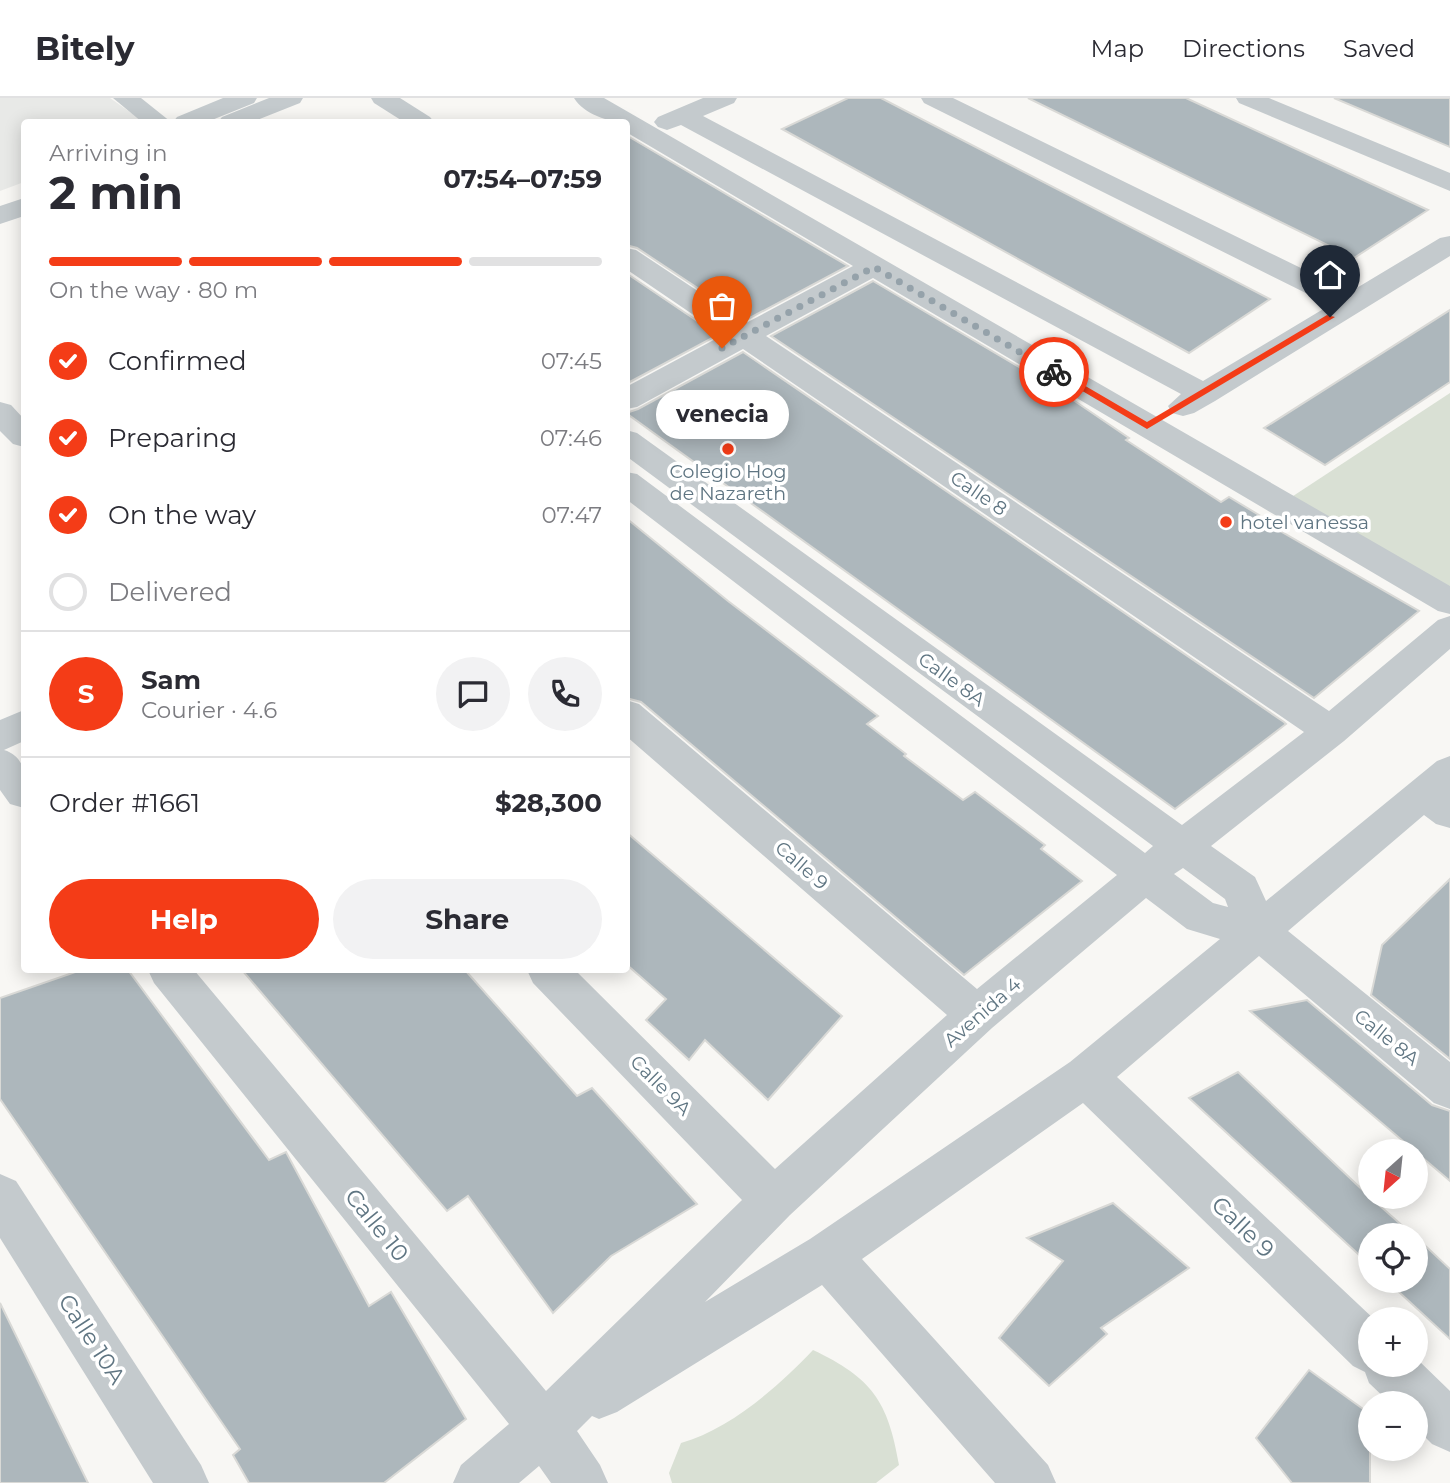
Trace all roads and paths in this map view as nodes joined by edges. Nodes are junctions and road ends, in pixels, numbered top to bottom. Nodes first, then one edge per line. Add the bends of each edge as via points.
1 (125, 98) edge
2 (245, 98) edge
3 (291, 98) edge
4 (383, 98) edge
5 (586, 98) edge
6 (725, 98) edge
7 (933, 98) edge
8 (1248, 98) edge
9 (683, 116) junction
10 (190, 117) edge
11 (154, 119) edge
12 (238, 119) edge
13 (416, 119) edge
14 (614, 119) edge
15 (635, 135) edge
16 (1450, 183) edge
17 (18, 195) edge
18 (0, 216) edge
19 (1450, 244) edge
20 (630, 259) edge
21 (874, 267) junction
22 (1351, 304) junction
23 (746, 335) junction
24 (1204, 394) junction
25 (630, 398) edge
26 (0, 412) edge
27 (1147, 426) junction
28 (21, 434) edge
29 (630, 443) edge
30 (630, 485) edge
31 (1450, 602) edge
32 (1450, 629) edge
33 (630, 717) edge
34 (21, 726) edge
35 (1331, 731) junction
36 (0, 737) edge
37 (0, 763) edge
38 (21, 789) edge
39 (1441, 793) edge
40 (1182, 848) junction
41 (1144, 874) junction
42 (1259, 932) junction
43 (171, 973) edge
44 (551, 973) edge
45 (977, 1015) junction
46 (1086, 1076) junction
47 (1450, 1089) edge
48 (0, 1196) edge
49 (774, 1199) junction
50 (827, 1255) junction
51 (1358, 1337) edge
52 (1399, 1377) edge
53 (1450, 1426) edge
54 (544, 1428) junction
55 (487, 1480) edge
56 (183, 1483) edge
57 (582, 1483) edge
58 (1030, 1483) edge

1 - 11 street
2 - 10 street
3 - 12 street
4 - 13 street
5 - 14 street
6 - 9 street
7 - 22 street
8 - 16 street
9 - 15 street
9 - 24 street
15 - 21 street
17 - 18 street
19 - 22 street
20 - 23 street, Calle 8
21 - 23 street
21 - 27 street
22 - 24 street
23 - 25 street
23 - 35 street, Calle 8
24 - 27 street
26 - 28 street
27 - 31 street
29 - 40 street, Calle 8A
30 - 41 street, Calle 8A
32 - 35 street, Avenida 4
33 - 45 street, Calle 9
34 - 36 street
35 - 40 street, Avenida 4
37 - 38 street
39 - 42 street, Avenida 4
40 - 41 street, Avenida 4
40 - 42 street, Calle 8A via 1241,889
41 - 42 street, Calle 8A via 1201,917
41 - 45 street, Avenida 4
42 - 46 street, Avenida 4
42 - 47 street, Calle 8A
43 - 54 street, Calle 10
44 - 49 street, Calle 9A
45 - 49 street, Avenida 4
46 - 50 street, Avenida 4
46 - 51 street, Calle 9
48 - 56 street, Calle 10A
49 - 54 street, Avenida 4
50 - 54 street, Avenida 4
50 - 58 street
52 - 53 street
54 - 55 street, Avenida 4
54 - 57 street, Calle 10

